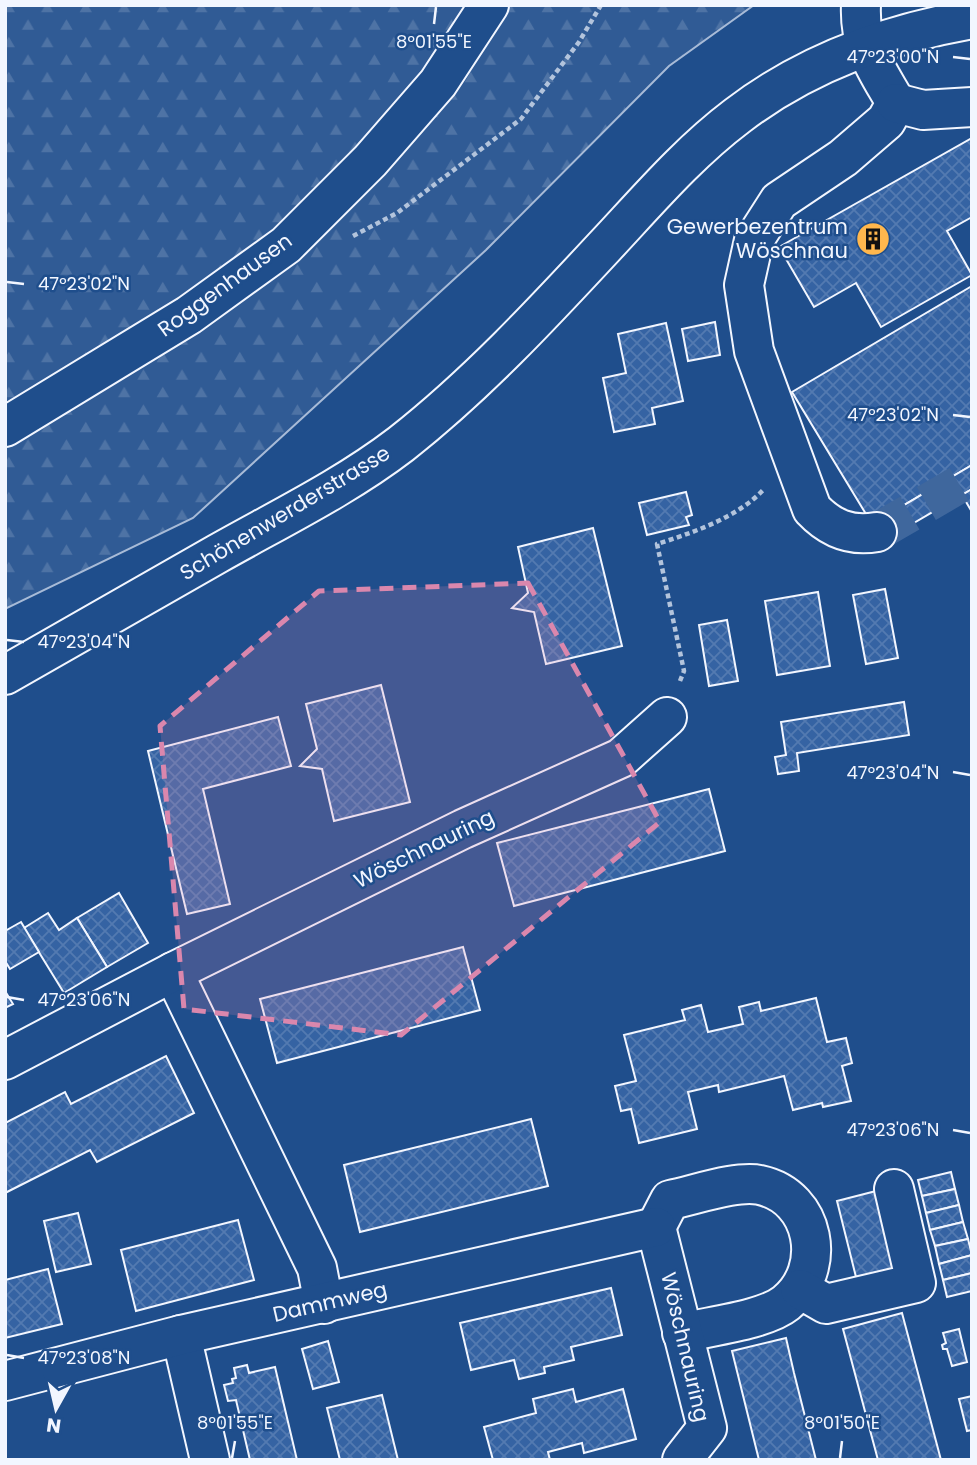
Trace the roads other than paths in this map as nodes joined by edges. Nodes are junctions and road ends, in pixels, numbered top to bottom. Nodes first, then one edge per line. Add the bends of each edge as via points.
1 (489, 5) edge
2 (861, 5) edge
3 (972, 19) edge
4 (864, 46) junction
5 (896, 103) junction
6 (972, 107) edge
7 (5, 428) edge
8 (877, 532) tunnel mouth
9 (5, 675) edge
10 (667, 717) road end
11 (173, 972) junction
12 (5, 1060) edge
13 (894, 1189) dead end
14 (656, 1227) junction
15 (800, 1289) junction
16 (324, 1304) junction
17 (682, 1333) junction
18 (181, 1335) junction
19 (5, 1381) edge
20 (210, 1460) edge
21 (682, 1460) edge

1 - 7 street, Roggenhausen via 438,83 286,246 189,315
2 - 4 street
3 - 4 street, Schönenwerderstrasse via 925,27
4 - 5 street
4 - 9 street, Schönenwerderstrasse via 799,76 738,115 682,163 461,394 398,446 311,502
5 - 6 street via 923,110
5 - 8 street via 886,121 843,158 779,201 754,240 744,285 754,351 812,509 827,524
10 - 11 street, Wöschnauring via 621,758 463,829
11 - 12 street, Wöschnauring
11 - 16 street via 317,1268
13 - 15 street via 916,1283 826,1304
14 - 15 street via 670,1200 739,1184 781,1193 797,1208 813,1248
14 - 16 street, Dammweg
14 - 17 street, Wöschnauring
15 - 17 street via 765,1314
16 - 18 street, Dammweg
17 - 21 street, Wöschnauring via 707,1428
18 - 19 street, Dammweg
18 - 20 street

